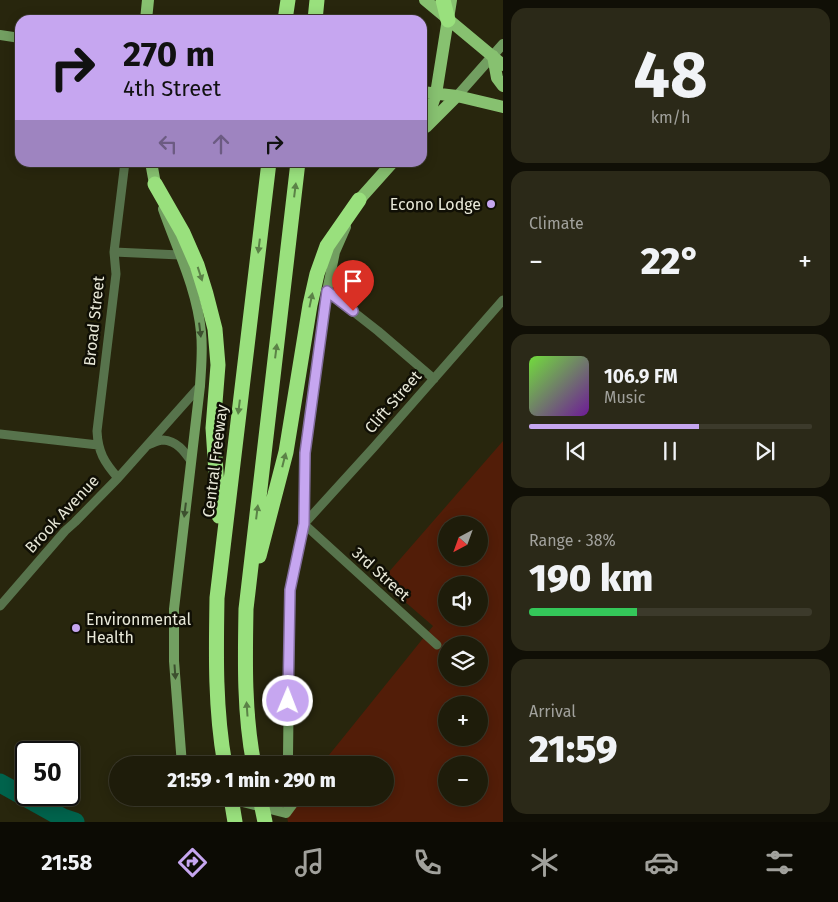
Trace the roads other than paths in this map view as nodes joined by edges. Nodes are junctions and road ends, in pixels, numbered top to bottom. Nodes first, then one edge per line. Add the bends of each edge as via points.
1 (148, 0) edge
2 (288, 0) edge
3 (317, 0) edge
4 (425, 0) edge
5 (443, 0) edge
6 (451, 0) edge
7 (146, 15) edge
8 (286, 15) edge
9 (316, 15) edge
10 (448, 20) junction
11 (0, 35) edge
12 (15, 37) edge
13 (503, 44) edge
14 (493, 56) junction
15 (503, 65) edge
16 (503, 86) edge
17 (427, 93) edge
18 (436, 94) junction
19 (457, 96) junction
20 (503, 107) edge
21 (427, 117) edge
22 (427, 126) edge
23 (124, 167) edge
24 (152, 167) edge
25 (268, 167) edge
26 (297, 167) edge
27 (389, 167) edge
28 (155, 184) junction
29 (359, 200) junction
30 (114, 252) junction
31 (180, 255) junction
32 (327, 291) junction
33 (503, 300) edge
34 (434, 379) junction
35 (200, 386) junction
36 (0, 434) edge
37 (98, 445) junction
38 (148, 445) junction
39 (191, 461) junction
40 (118, 478) junction
41 (304, 524) junction
42 (222, 552) junction
43 (0, 606) edge
44 (246, 609) junction
45 (437, 646) dead end
46 (181, 756) edge
47 (223, 756) edge
48 (252, 756) edge
49 (288, 756) edge
50 (232, 806) edge
51 (257, 806) edge
52 (262, 806) edge
53 (291, 806) edge
54 (235, 822) edge
55 (265, 822) edge

1 - 7 main road
2 - 8 highway
3 - 9 highway
4 - 10 main road
5 - 10 highway
6 - 10 main road
10 - 14 main road
10 - 18 main road
11 - 12 main road
13 - 14 main road
14 - 15 main road
14 - 16 main road via 497,78
14 - 19 main road
17 - 18 main road
18 - 19 main road
18 - 21 main road
19 - 20 main road
19 - 22 main road
23 - 30 street, Broad Street
24 - 28 main road
25 -> 42 highway, Central Freeway
44 -> 26 highway
27 - 29 main road
28 - 31 main road, Central Freeway
28 -> 42 highway via 197,265 215,329 218,365 213,428
29 - 32 main road via 335,252
44 -> 29 highway via 286,452 317,274 327,246
30 - 31 street
30 - 37 street, Broad Street via 116,274
31 -> 35 main road, Central Freeway via 201,331
32 - 34 street
32 - 41 main road via 305,453
33 - 34 street, Clift Street
34 - 41 street, Clift Street
35 - 38 street, Brook Avenue
35 - 39 main road, Central Freeway
36 - 37 street
37 - 40 street, Broad Street via 102,457
38 - 39 street via 163,440 177,444
38 - 40 street, Brook Avenue
39 -> 46 main road, Central Freeway via 174,609 174,661
40 - 43 street, Brook Avenue via 65,531
41 - 45 street, 3rd Street
41 - 49 main road via 290,590
42 - 47 highway, Central Freeway via 216,654
48 -> 44 highway via 247,709
50 - 54 highway, bridge
51 - 53 main road via 286,813
52 - 55 highway, bridge

